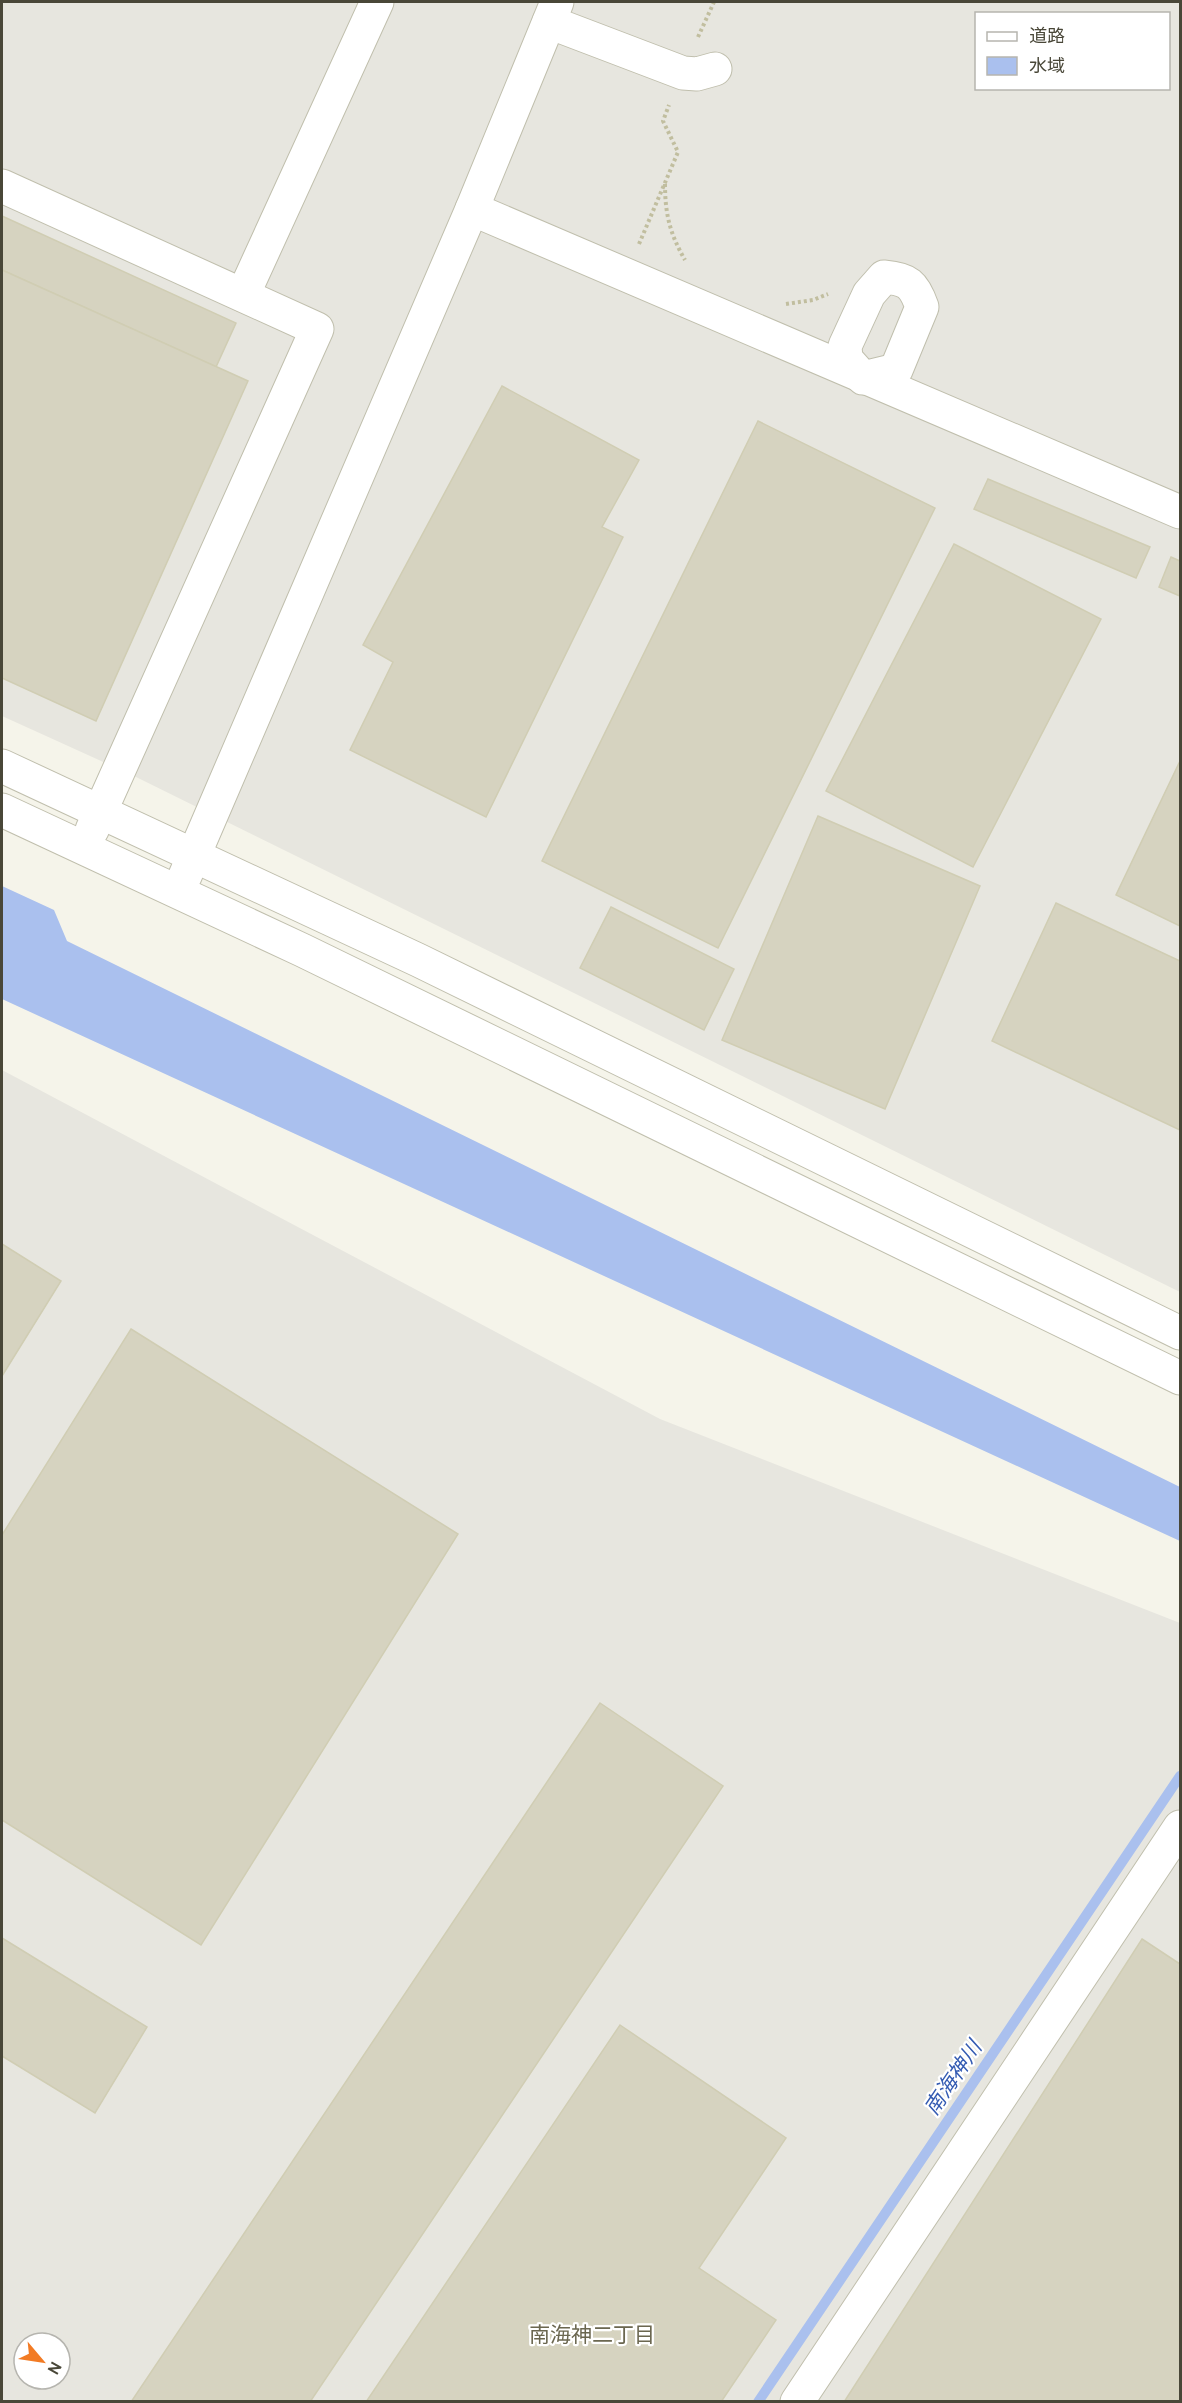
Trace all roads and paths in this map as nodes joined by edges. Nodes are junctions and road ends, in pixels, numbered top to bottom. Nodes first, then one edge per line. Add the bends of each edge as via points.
1 (377, 2) edge
2 (714, 2) edge
3 (553, 12) edge
4 (696, 43) dead end
5 (715, 69) dead end
6 (672, 96) dead end
7 (665, 184) junction
8 (2, 186) edge
9 (472, 209) junction
10 (638, 245) dead end
11 (687, 264) dead end
12 (831, 293) dead end
13 (243, 295) junction
14 (780, 305) dead end
15 (1180, 512) edge
16 (2, 766) edge
17 (2, 810) edge
18 (101, 811) junction
19 (84, 848) junction
20 (194, 855) junction
21 (178, 891) junction
22 (1180, 1333) edge
23 (1180, 1378) edge
24 (1180, 1827) edge
25 (798, 2402) edge

1 - 13 street
2 - 4 path
3 - 5 street via 683,73
3 - 9 street
6 - 7 path via 663,121 678,152
7 - 10 path
7 - 11 path via 672,236
8 - 13 street
9 - 15 street
9 - 20 street
12 - 14 path
13 - 18 street via 317,329
16 - 18 street
17 - 19 street
18 - 19 street
18 - 20 street
19 - 21 street
20 - 21 street
20 - 22 street via 418,960
21 - 23 street
24 - 25 street

